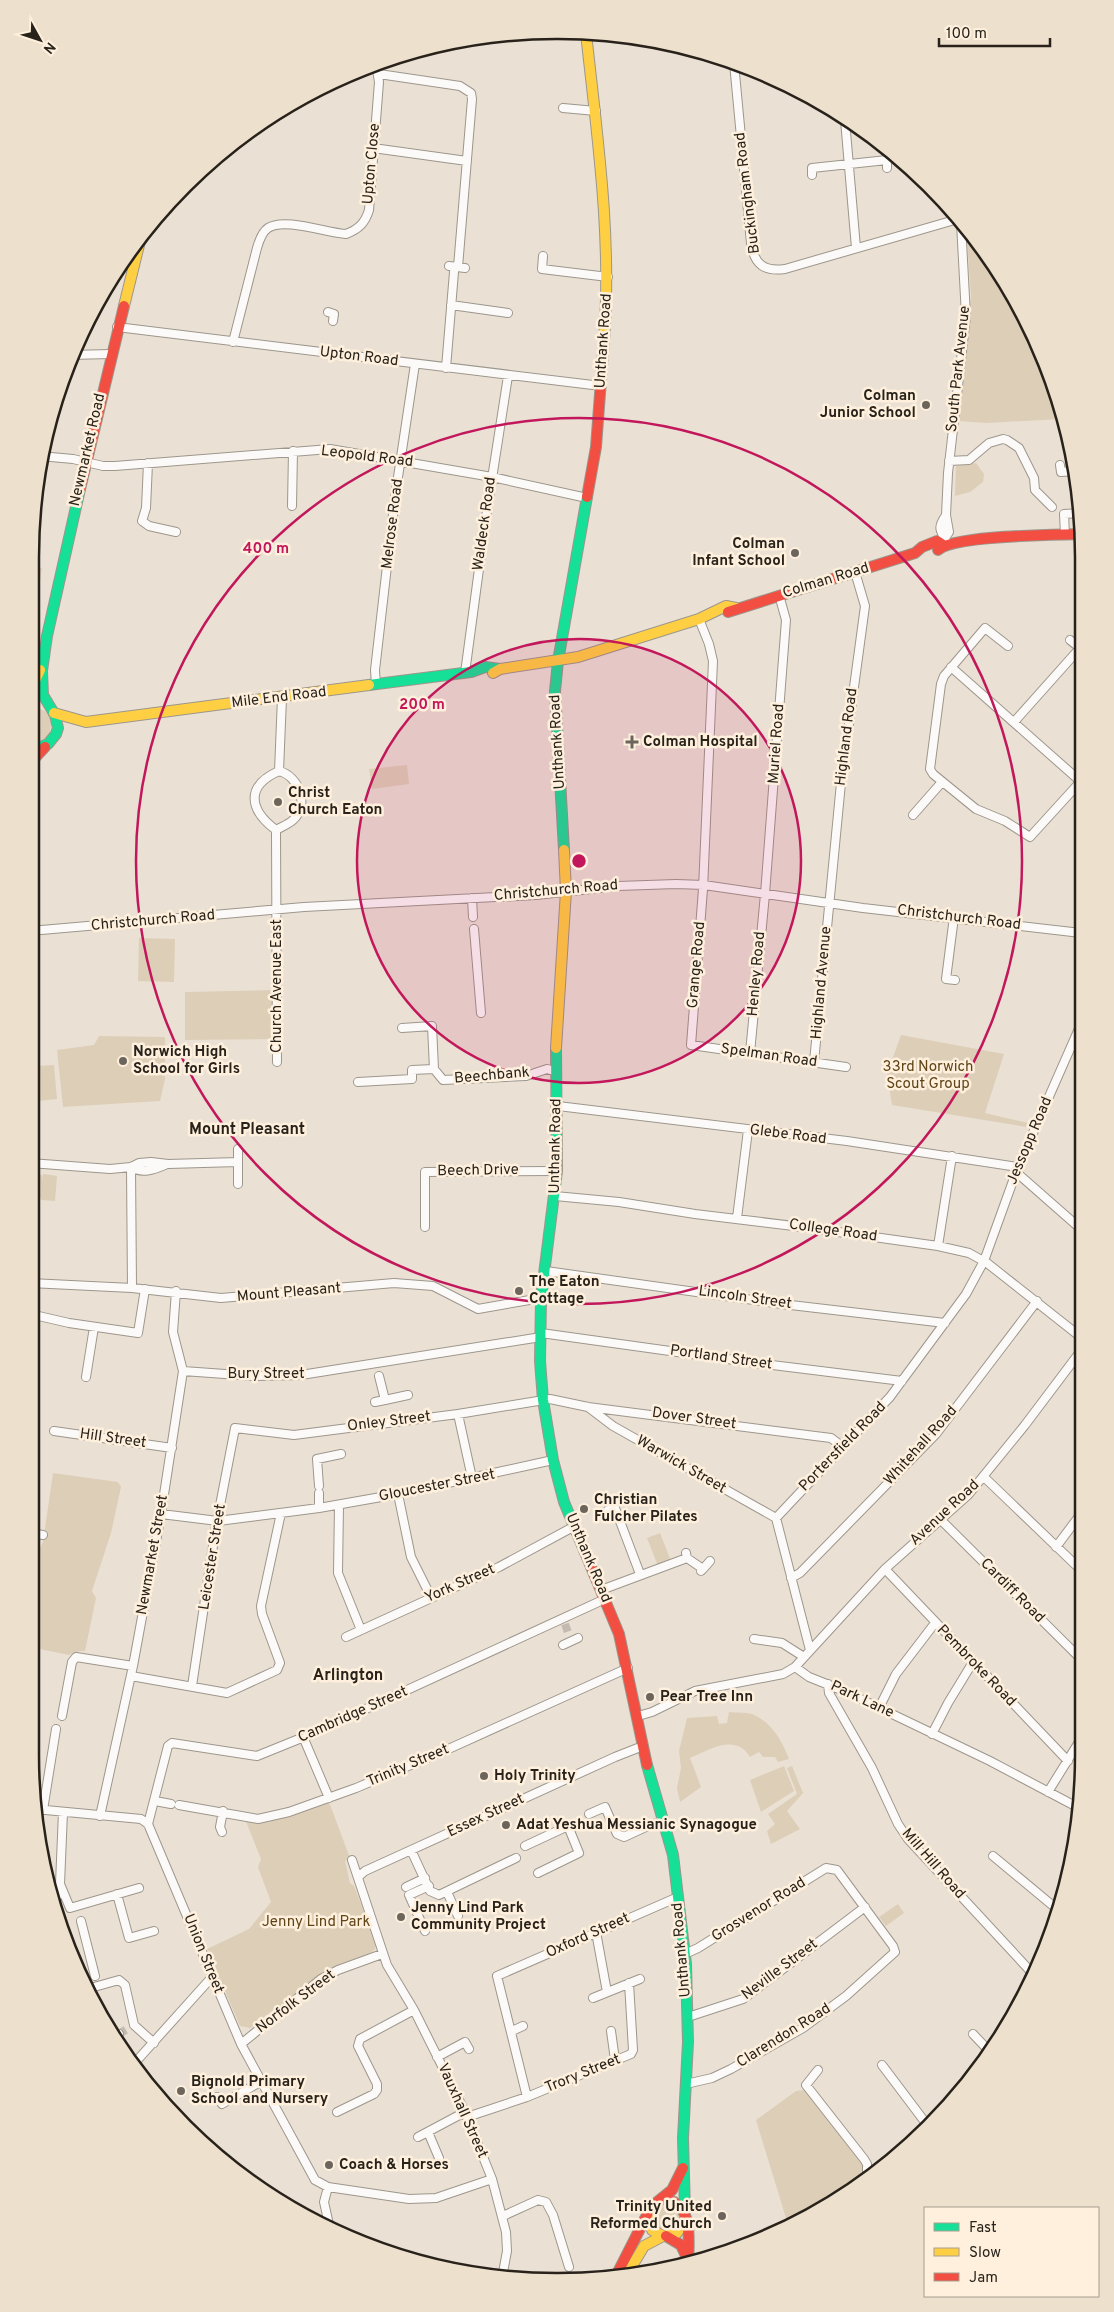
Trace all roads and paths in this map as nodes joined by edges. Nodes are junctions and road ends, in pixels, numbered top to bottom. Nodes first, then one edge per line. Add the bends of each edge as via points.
1 (587, 40) edge
2 (735, 70) edge
3 (378, 71) edge
4 (379, 74) junction
5 (563, 108) dead end
6 (596, 111) junction
7 (846, 127) edge
8 (373, 148) junction
9 (887, 160) dead end
10 (467, 161) junction
11 (850, 164) junction
12 (812, 168) dead end
13 (952, 222) edge
14 (963, 235) edge
15 (856, 248) junction
16 (543, 256) dead end
17 (132, 261) edge
18 (608, 277) junction
19 (451, 305) junction
20 (508, 313) dead end
21 (117, 327) junction
22 (234, 342) junction
23 (331, 344) dead end
24 (111, 354) junction
25 (330, 354) junction
26 (80, 355) edge
27 (415, 364) junction
28 (446, 368) junction
29 (508, 376) junction
30 (602, 386) junction
31 (293, 451) junction
32 (49, 457) edge
33 (949, 460) junction
34 (401, 461) junction
35 (85, 462) junction
36 (148, 463) junction
37 (1061, 472) dead end
38 (1068, 472) edge
39 (492, 477) junction
40 (1052, 495) dead end
41 (587, 498) junction
42 (292, 506) dead end
43 (1073, 513) edge
44 (176, 532) dead end
45 (1074, 534) edge
46 (1065, 535) junction
47 (945, 542) junction
48 (855, 572) junction
49 (778, 595) junction
50 (700, 618) junction
51 (978, 622) dead end
52 (985, 628) junction
53 (1070, 640) dead end
54 (1075, 644) edge
55 (1008, 646) dead end
56 (1075, 654) edge
57 (558, 661) junction
58 (43, 665) junction
59 (951, 667) junction
60 (39, 673) edge
61 (468, 673) junction
62 (376, 685) junction
63 (282, 698) junction
64 (39, 702) edge
65 (51, 710) junction
66 (86, 722) junction
67 (1014, 722) junction
68 (48, 745) junction
69 (39, 748) edge
70 (39, 754) edge
71 (279, 771) junction
72 (1075, 777) edge
73 (942, 782) junction
74 (1075, 787) edge
75 (925, 817) dead end
76 (276, 830) junction
77 (704, 885) junction
78 (566, 891) junction
79 (765, 894) junction
80 (472, 898) junction
81 (829, 903) junction
82 (276, 910) junction
83 (954, 916) junction
84 (473, 917) dead end
85 (474, 929) dead end
86 (39, 930) edge
87 (1075, 932) edge
88 (937, 978) dead end
89 (946, 979) junction
90 (955, 980) dead end
91 (481, 1012) dead end
92 (402, 1028) dead end
93 (1075, 1038) edge
94 (691, 1045) joint
95 (750, 1054) junction
96 (278, 1062) dead end
97 (814, 1062) junction
98 (846, 1067) dead end
99 (434, 1070) junction
100 (555, 1070) junction
101 (358, 1082) dead end
102 (558, 1106) junction
103 (748, 1130) junction
104 (238, 1149) dead end
105 (952, 1156) junction
106 (238, 1162) junction
107 (39, 1164) edge
108 (131, 1167) junction
109 (1017, 1170) junction
110 (557, 1171) junction
111 (238, 1184) dead end
112 (555, 1196) junction
113 (737, 1218) junction
114 (1075, 1224) edge
115 (425, 1227) dead end
116 (938, 1246) junction
117 (984, 1261) junction
118 (546, 1270) junction
119 (39, 1283) edge
120 (132, 1288) junction
121 (144, 1289) junction
122 (176, 1292) junction
123 (541, 1298) junction
124 (1037, 1301) junction
125 (39, 1316) edge
126 (945, 1324) junction
127 (94, 1327) junction
128 (1075, 1332) edge
129 (541, 1335) junction
130 (1075, 1357) edge
131 (378, 1369) junction
132 (183, 1371) junction
133 (86, 1377) dead end
134 (902, 1381) junction
135 (408, 1395) dead end
136 (385, 1400) junction
137 (542, 1400) junction
138 (375, 1402) dead end
139 (588, 1407) junction
140 (458, 1414) junction
141 (235, 1428) joint
142 (54, 1430) dead end
143 (842, 1447) junction
144 (172, 1448) junction
145 (341, 1454) dead end
146 (317, 1459) junction
147 (553, 1460) junction
148 (308, 1461) dead end
149 (984, 1477) junction
150 (472, 1478) junction
151 (398, 1494) junction
152 (339, 1505) junction
153 (320, 1508) junction
154 (608, 1510) dead end
155 (281, 1513) junction
156 (161, 1514) junction
157 (776, 1518) junction
158 (940, 1519) junction
159 (218, 1521) junction
160 (1075, 1522) edge
161 (573, 1527) junction
162 (39, 1534) edge
163 (43, 1535) dead end
164 (1056, 1547) junction
165 (710, 1561) dead end
166 (1075, 1565) edge
167 (885, 1569) junction
168 (640, 1574) junction
169 (791, 1578) junction
170 (603, 1595) junction
171 (430, 1597) junction
172 (934, 1623) junction
173 (361, 1630) junction
174 (346, 1637) dead end
175 (573, 1638) dead end
176 (754, 1638) dead end
177 (563, 1645) dead end
178 (810, 1650) junction
179 (1075, 1653) edge
180 (804, 1656) junction
181 (973, 1662) junction
182 (133, 1666) junction
183 (795, 1667) junction
184 (628, 1668) junction
185 (131, 1676) junction
186 (828, 1684) junction
187 (192, 1686) junction
188 (879, 1708) junction
189 (62, 1716) dead end
190 (638, 1716) junction
191 (56, 1729) dead end
192 (932, 1734) junction
193 (304, 1739) junction
194 (643, 1746) junction
195 (1075, 1749) edge
196 (1068, 1761) junction
197 (1048, 1792) junction
198 (329, 1798) junction
199 (41, 1800) edge
200 (155, 1801) junction
201 (1073, 1805) edge
202 (42, 1809) edge
203 (223, 1811) junction
204 (62, 1812) junction
205 (589, 1814) dead end
206 (100, 1816) junction
207 (664, 1821) junction
208 (148, 1824) junction
209 (222, 1832) dead end
210 (524, 1846) dead end
211 (411, 1850) junction
212 (993, 1856) dead end
213 (516, 1858) dead end
214 (352, 1860) dead end
215 (538, 1873) dead end
216 (358, 1877) junction
217 (425, 1878) junction
218 (60, 1884) junction
219 (429, 1886) junction
220 (406, 1887) dead end
221 (139, 1888) dead end
222 (447, 1892) junction
223 (58, 1894) edge
224 (117, 1894) junction
225 (678, 1897) junction
226 (77, 1906) junction
227 (1053, 1906) edge
228 (865, 1907) junction
229 (458, 1916) dead end
230 (154, 1931) dead end
231 (425, 1931) dead end
232 (596, 1932) junction
233 (382, 1954) junction
234 (685, 1954) junction
235 (1029, 1969) edge
236 (95, 1976) dead end
237 (212, 1977) junction
238 (640, 1979) dead end
239 (629, 1983) junction
240 (94, 1987) edge
241 (607, 1992) junction
242 (593, 1998) dead end
243 (414, 2010) junction
244 (688, 2017) junction
245 (523, 2026) dead end
246 (512, 2031) junction
247 (611, 2032) dead end
248 (973, 2034) dead end
249 (154, 2042) junction
250 (241, 2044) junction
251 (985, 2047) edge
252 (469, 2049) dead end
253 (437, 2056) junction
254 (138, 2059) edge
255 (615, 2060) junction
256 (882, 2065) dead end
257 (818, 2070) dead end
258 (260, 2082) junction
259 (797, 2083) dead end
260 (686, 2084) junction
261 (806, 2085) junction
262 (217, 2097) dead end
263 (527, 2097) junction
264 (337, 2112) dead end
265 (466, 2114) junction
266 (924, 2120) edge
267 (428, 2132) junction
268 (418, 2137) dead end
269 (440, 2158) dead end
270 (684, 2165) junction
271 (867, 2170) edge
272 (492, 2179) junction
273 (328, 2187) junction
274 (661, 2199) junction
275 (648, 2215) junction
276 (503, 2216) junction
277 (685, 2216) junction
278 (328, 2220) edge
279 (664, 2236) junction
280 (686, 2257) edge
281 (688, 2257) edge
282 (569, 2267) dead end
283 (630, 2268) edge
284 (619, 2269) edge
285 (503, 2270) edge

1 - 6 main road, Unthank Road
2 - 15 street, Buckingham Road via 751,243 756,261 775,271
3 - 4 street, Upton Close
4 - 8 street, Upton Close
4 - 10 street via 466,88 472,99
5 - 6 street
6 - 18 main road, Unthank Road via 606,213
7 - 11 street
8 - 10 street
8 - 22 street, Upton Close via 368,210 366,218 354,231 337,234 282,223 263,233
9 - 11 street
10 - 19 street
11 - 12 street
11 - 15 street
13 - 15 street, Buckingham Road
14 - 33 street, South Park Avenue via 966,316
16 - 18 street via 542,269
17 - 21 main road, Newmarket Road
18 - 30 main road, Unthank Road
19 - 20 street
19 - 28 street
21 - 22 street, Upton Road
21 - 24 main road, Newmarket Road
22 - 25 street, Upton Road
23 - 25 street
24 - 26 street
24 - 35 main road, Newmarket Road
25 - 27 street, Upton Road
27 - 28 street, Upton Road
27 - 34 street, Melrose Road
28 - 29 street, Upton Road
29 - 30 street, Upton Road
29 - 39 street, Waldeck Road
30 - 41 main road, Unthank Road
31 - 34 street, Leopold Road via 330,449
31 - 36 street, Leopold Road
31 - 42 street
32 - 35 street, Leopold Road
33 - 40 street via 968,460 989,443 1007,440 1019,448 1034,478 1035,490 1049,504
33 - 47 street, South Park Avenue via 946,515 940,527
34 - 39 street, Leopold Road
34 - 62 street, Melrose Road via 375,670
35 - 36 street, Leopold Road via 102,466
35 - 58 main road, Newmarket Road
36 - 44 street via 146,508 142,521
37 - 38 street
39 - 41 street, Leopold Road
39 - 61 street, Waldeck Road
41 - 57 main road, Unthank Road
43 - 46 street via 1061,514
45 - 46 main road, Colman Road
46 - 47 main road, Colman Road
47 - 48 main road, Colman Road via 924,555 915,553
48 - 49 main road, Colman Road
48 - 81 street, Highland Road via 864,606
49 - 50 main road, Colman Road via 715,617
49 - 79 street, Muriel Road via 786,620
50 - 57 main road, Colman Road
50 - 77 street, Grange Road via 713,661
51 - 52 street
52 - 55 street
52 - 59 street
53 - 54 street
56 - 67 street
57 - 61 main road, Mile End Road via 476,675
57 - 78 main road, Unthank Road via 555,691
58 - 60 main road, Newmarket Road
58 - 65 main road, Newmarket Road via 42,693
59 - 67 street
59 - 73 street via 941,684 930,769
61 - 62 main road, Mile End Road
62 - 63 main road, Mile End Road
63 - 66 main road, Mile End Road
63 - 71 street
64 - 65 main road
65 - 66 main road, Mile End Road
65 - 68 main road, Newmarket Road via 57,728
66 - 68 main road, Mile End Road via 69,729
67 - 72 street
68 - 69 main road
68 - 70 main road
71 - 76 street via 259,785 253,797 259,815
71 - 76 street via 296,783 303,799 294,820
73 - 74 street via 976,809 1000,818 1030,837
73 - 75 street via 916,813
76 - 82 street, Church Avenue East
77 - 78 street, Christchurch Road via 618,886
77 - 79 street, Christchurch Road
77 - 94 street, Grange Road
78 - 80 street, Christchurch Road
78 - 100 main road, Unthank Road
79 - 81 street, Christchurch Road
79 - 95 street, Henley Road
80 - 82 street, Christchurch Road
80 - 84 street
81 - 83 street, Christchurch Road
81 - 97 street, Highland Avenue
82 - 86 street, Christchurch Road
82 - 96 street, Church Avenue East
83 - 87 street, Christchurch Road
83 - 89 street
85 - 91 street
88 - 89 street
89 - 90 street
92 - 99 street, Beechbank via 432,1026
93 - 109 street, Jessopp Road
94 - 95 street, Spelman Road
95 - 97 street, Spelman Road
97 - 98 street, Spelman Road
99 - 100 street, Beechbank via 443,1080 526,1076
99 - 101 street, Beechbank via 412,1070 412,1078
100 - 102 main road, Unthank Road
102 - 103 street, Glebe Road
102 - 110 main road, Unthank Road
103 - 105 street, Glebe Road
103 - 113 street
104 - 106 street
105 - 109 street, Glebe Road
105 - 116 street
106 - 108 street via 151,1162
106 - 111 street
107 - 108 street via 110,1169
108 - 120 street
109 - 114 street
109 - 117 street, Jessopp Road
110 - 112 main road, Unthank Road
110 - 115 street, Beech Drive via 425,1172
112 - 113 street, College Road
112 - 118 main road, Unthank Road
113 - 116 street, College Road
116 - 117 street, College Road via 969,1253
117 - 124 street, College Road
117 - 126 street, Portersfield Road
118 - 123 main road, Unthank Road
118 - 126 street, Lincoln Street
119 - 120 street, Mount Pleasant
120 - 121 street, Mount Pleasant
121 - 122 street, Mount Pleasant
121 - 127 street via 138,1333
122 - 123 street, Mount Pleasant via 230,1298 401,1284 433,1286 478,1309
122 - 132 street, Newmarket Street via 174,1332
123 - 129 main road, Unthank Road
124 - 128 street, College Road
124 - 169 street, Whitehall Road via 936,1434 800,1573
125 - 127 street
126 - 134 street, Portersfield Road
127 - 133 street
129 - 131 street, Bury Street
129 - 134 street, Portland Street
129 - 137 main road, Unthank Road
130 - 149 street, Avenue Road
131 - 132 street, Bury Street via 301,1376
131 - 136 street
132 - 144 street, Newmarket Street
134 - 143 street, Portersfield Road
135 - 136 street
136 - 138 street
137 - 139 street, Dover Street
137 - 140 street, Onley Street
137 - 147 main road, Unthank Road
139 - 143 street, Dover Street via 831,1438
139 - 157 street, Warwick Street via 613,1426
140 - 141 street, Onley Street via 294,1435
140 - 150 street
141 - 159 street, Leicester Street
142 - 144 street, Hill Street
143 - 157 street, Portersfield Road
144 - 156 street, Newmarket Street
145 - 146 street
146 - 148 street
146 - 153 street
147 - 150 street, Gloucester Street
147 - 161 main road, Unthank Road
149 - 158 street, Avenue Road
149 - 164 street
150 - 151 street, Gloucester Street
151 - 152 street, Gloucester Street
151 - 171 street via 411,1556
152 - 153 street, Gloucester Street
152 - 173 street via 338,1573
153 - 155 street, Gloucester Street
154 - 168 street via 615,1508
155 - 159 street, Gloucester Street
155 - 187 street via 261,1606 280,1662 277,1670 227,1693
156 - 159 street, Gloucester Street
156 - 182 street, Newmarket Street
157 - 169 street
158 - 167 street, Avenue Road
158 - 179 street, Cardiff Road
159 - 187 street, Leicester Street
160 - 164 street
161 - 170 main road, Unthank Road
161 - 171 street, York Street
162 - 163 street
164 - 166 street
165 - 168 street, Cambridge Street via 702,1570 686,1555
167 - 172 street, Pembroke Road
167 - 178 street, Avenue Road
168 - 170 street, Cambridge Street
169 - 178 street
170 - 184 main road, Unthank Road via 619,1634
170 - 193 street, Cambridge Street via 564,1622
171 - 173 street, York Street
172 - 181 street, Pembroke Road
172 - 188 street via 896,1674
173 - 174 street, York Street
175 - 177 street
176 - 180 street via 782,1643
178 - 180 street, Avenue Road
180 - 183 street, Avenue Road
181 - 192 street
181 - 196 street, Pembroke Road
182 - 185 street, Newmarket Street
182 - 189 street via 76,1657 72,1662
183 - 186 street, Park Lane
183 - 190 street via 783,1674 695,1691
184 - 190 main road, Unthank Road
184 - 198 street, Trinity Street via 444,1751
185 - 187 street
185 - 206 street, Newmarket Street
186 - 188 street, Park Lane
186 - 235 street, Mill Hill Road via 829,1693 904,1833
188 - 192 street, Park Lane
190 - 194 main road, Unthank Road
191 - 199 street
192 - 197 street, Park Lane
193 - 198 street
193 - 200 street, Cambridge Street via 257,1756 172,1743 168,1746
194 - 207 main road, Unthank Road
194 - 211 street, Essex Street
195 - 196 street
196 - 197 street
197 - 201 street, Park Lane
198 - 203 street, Trinity Street via 270,1818 258,1819
200 - 203 street, Trinity Street
200 - 208 street, Cambridge Street
202 - 204 street
203 - 209 street
204 - 206 street
204 - 218 street
205 - 207 street via 605,1807 617,1834 624,1837
206 - 208 street via 141,1819
207 - 225 main road, Unthank Road
208 - 237 street, Union Street
210 - 215 street via 568,1826 572,1833 579,1853
211 - 216 street, Essex Street
211 - 217 street
212 - 227 street
213 - 222 street
214 - 216 street, Vauxhall Street
216 - 233 street, Vauxhall Street
217 - 219 street
217 - 220 street
218 - 223 street
218 - 226 street via 70,1908
219 - 222 street via 430,1891 439,1895
219 - 231 street via 409,1895
221 - 224 street
222 - 229 street
224 - 226 street
224 - 230 street via 129,1938
225 - 232 street, Oxford Street
225 - 234 main road, Unthank Road
226 - 236 street
228 - 234 street, Grosvenor Road via 837,1870 826,1868
228 - 244 street, Neville Street via 744,1999
228 - 260 street, Clarendon Road via 895,1952 804,2028 731,2069 712,2078
232 - 241 street
232 - 246 street, Oxford Street via 497,1976
233 - 243 street, Vauxhall Street
233 - 250 street, Norfolk Street via 321,1979
234 - 244 main road, Unthank Road
237 - 249 street
237 - 250 street, Union Street
238 - 239 street
239 - 241 street
239 - 255 street, Trory Street via 634,2050
240 - 249 street via 119,1980 125,1985 131,2027
241 - 242 street
243 - 253 street, Vauxhall Street
243 - 264 street via 360,2039 358,2046 377,2090
244 - 260 main road, Unthank Road
245 - 246 street
246 - 263 street
247 - 255 street
248 - 251 street
249 - 254 street
250 - 258 street, Union Street
252 - 253 street via 465,2042
253 - 265 street, Vauxhall Street
255 - 263 street, Trory Street
256 - 266 street
257 - 261 street
258 - 262 street via 222,2104
258 - 273 street, Union Street via 315,2180
259 - 261 street
260 - 270 main road, Unthank Road
261 - 271 street via 864,2159
263 - 265 street, Trory Street
265 - 267 street, Trory Street
265 - 272 street, Vauxhall Street
267 - 268 street, Trory Street
267 - 269 street
270 - 274 main road, Unthank Road via 678,2181
270 - 277 main road, Unthank Road
272 - 273 street via 450,2194 409,2199
272 - 276 street, Vauxhall Street
273 - 278 street via 324,2202
274 - 275 main road
274 - 277 main road via 675,2200
275 - 279 main road via 652,2230
275 - 284 main road
276 - 282 street via 538,2200 546,2202
276 - 285 street, Vauxhall Street via 507,2251
277 - 279 main road via 677,2233
277 - 281 main road, Unthank Road
279 - 280 main road, Unthank Road via 681,2246
279 - 283 main road via 640,2249

